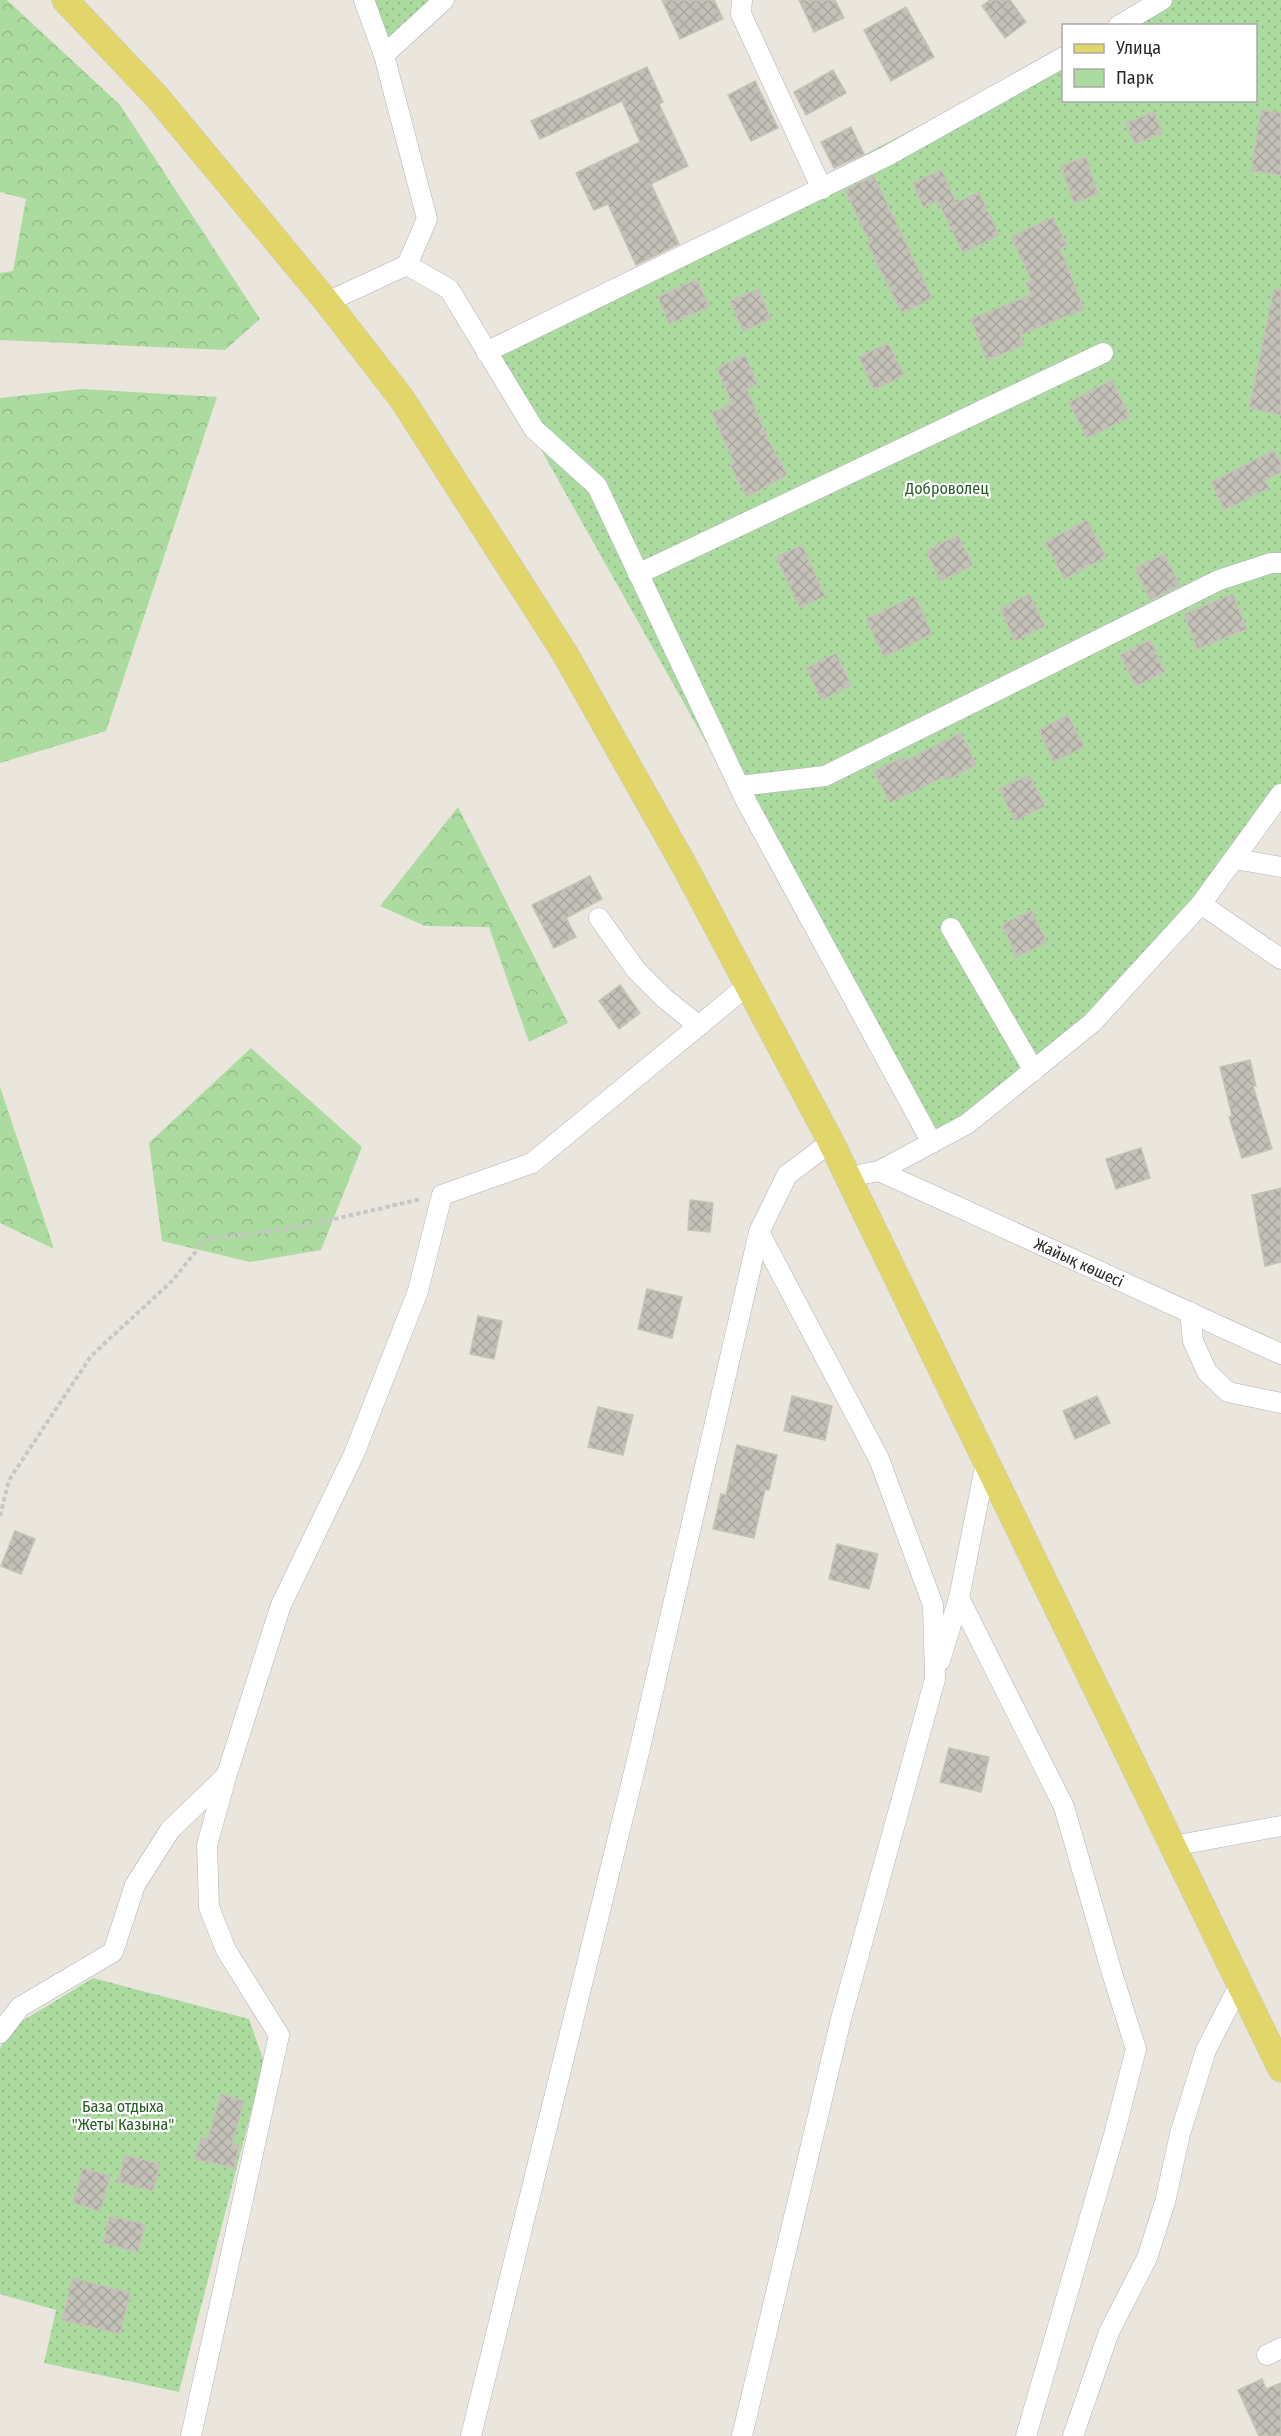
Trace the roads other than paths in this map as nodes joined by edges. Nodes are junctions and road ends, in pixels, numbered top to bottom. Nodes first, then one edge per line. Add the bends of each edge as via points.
1 (65, 0) edge
2 (364, 0) edge
3 (444, 0) edge
4 (742, 0) edge
5 (1162, 0) edge
6 (1121, 24) edge
7 (384, 55) junction
8 (1062, 58) edge
9 (822, 189) junction
10 (407, 265) junction
11 (327, 302) junction
12 (486, 351) junction
13 (1103, 353) dead end
14 (1281, 563) edge
15 (638, 573) junction
16 (739, 786) junction
17 (1281, 794) edge
18 (1236, 859) junction
19 (1281, 867) edge
20 (1201, 904) junction
21 (599, 918) dead end
22 (951, 928) dead end
23 (1281, 959) edge
24 (747, 986) junction
25 (699, 1026) junction
26 (1034, 1071) junction
27 (831, 1142) junction
28 (932, 1143) junction
29 (879, 1171) junction
30 (848, 1177) junction
31 (759, 1232) junction
32 (1190, 1312) junction
33 (1281, 1354) edge
34 (1281, 1402) edge
35 (986, 1462) junction
36 (959, 1598) junction
37 (935, 1679) junction
38 (226, 1777) junction
39 (1281, 1826) edge
40 (1173, 1846) junction
41 (1240, 1984) junction
42 (0, 2033) edge
43 (1281, 2069) edge
44 (190, 2436) edge
45 (471, 2436) edge
46 (742, 2436) edge
47 (1026, 2436) edge
48 (1073, 2436) edge

1 - 11 main road via 157,97
2 - 7 street
3 - 7 street
4 - 9 street via 741,14
5 - 6 street
7 - 10 street via 427,219
8 - 9 street
9 - 12 street
10 - 11 street
10 - 12 street via 448,289
11 - 24 main road via 402,399 564,652
12 - 15 street via 534,429 597,486
13 - 15 street
14 - 16 street via 1219,580 825,776
15 - 16 street
16 - 28 street
17 - 18 street
18 - 19 street
18 - 20 street
20 - 23 street
20 - 26 street via 1092,1023
21 - 25 street via 636,970
22 - 26 street
24 - 25 street
24 - 27 main road
25 - 38 street via 532,1163 442,1195 418,1291 354,1454 281,1605
26 - 28 street via 967,1124
27 - 30 main road
27 - 31 street via 787,1176
28 - 29 street
29 - 30 street
29 - 32 street, Жайық көшесі
30 - 35 main road
31 - 37 street via 879,1459 933,1605
31 - 45 street via 639,1752
32 - 33 street, Жайық көшесі
32 - 34 street via 1192,1341 1207,1372 1228,1392
35 - 36 street
35 - 40 main road
36 - 37 street
36 - 47 street via 1064,1808 1136,2049
37 - 46 street via 841,2019
38 - 42 street via 170,1830 135,1885 113,1952 20,2007
38 - 44 street via 207,1845 209,1907 226,1950 279,2035
39 - 40 street
40 - 41 main road
41 - 43 main road
41 - 48 street via 1206,2050 1147,2258 1109,2332

